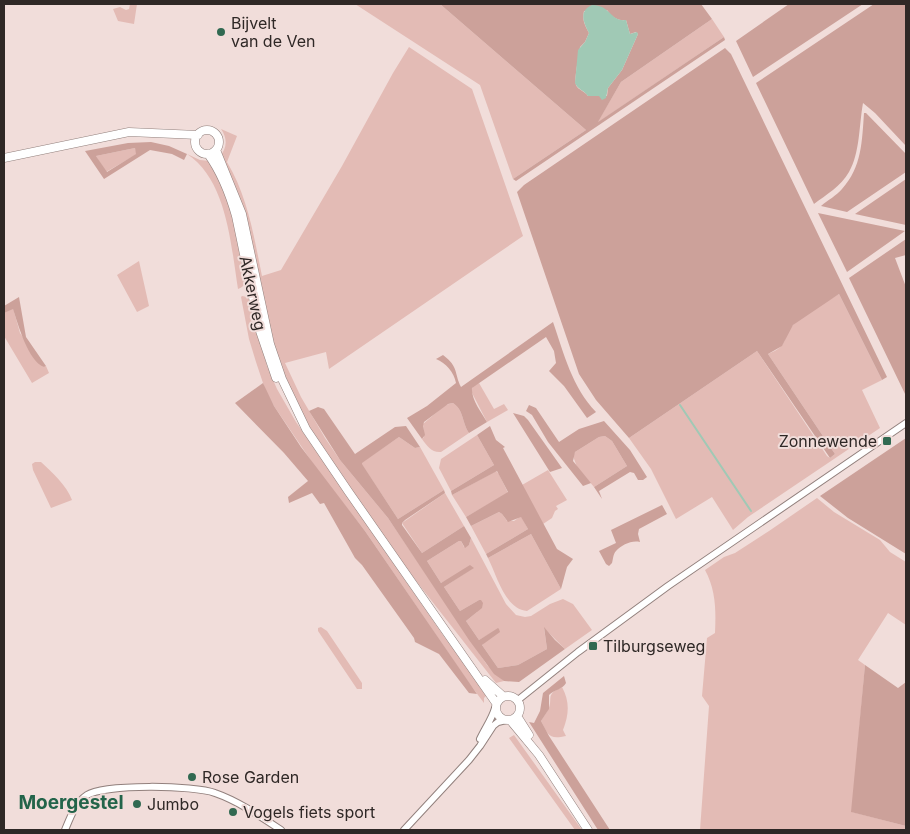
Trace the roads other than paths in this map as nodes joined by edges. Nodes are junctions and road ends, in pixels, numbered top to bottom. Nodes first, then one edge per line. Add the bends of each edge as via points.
1 (172, 135) junction
2 (198, 135) junction
3 (195, 144) junction
4 (216, 150) junction
5 (208, 154) junction
6 (4, 157) edge
7 (254, 289) junction
8 (906, 423) edge
9 (467, 660) junction
10 (503, 696) junction
11 (518, 700) junction
12 (496, 705) junction
13 (511, 719) junction
14 (477, 750) junction
15 (64, 830) edge
16 (281, 830) edge
17 (404, 830) edge
18 (588, 830) edge

1 - 2 main road
1 - 3 main road
1 - 6 main road via 130,132
2 - 3 main road
2 - 4 main road via 206,130 215,133 219,139
3 - 5 main road via 201,152
4 - 5 main road
4 - 7 main road, Akkerweg via 242,214
5 - 7 main road, Akkerweg via 236,216
7 - 9 main road, Akkerweg via 275,361 306,428
8 - 11 street via 668,586
9 - 10 main road, Akkerweg
9 - 12 main road, Akkerweg
10 - 11 main road
10 - 12 main road
11 - 13 main road via 520,708
12 - 13 main road via 498,716
12 - 14 street
13 - 14 street via 493,726
13 - 18 main road via 540,754
14 - 17 street
15 - 16 street via 77,806 94,792 127,788 200,788 229,799

